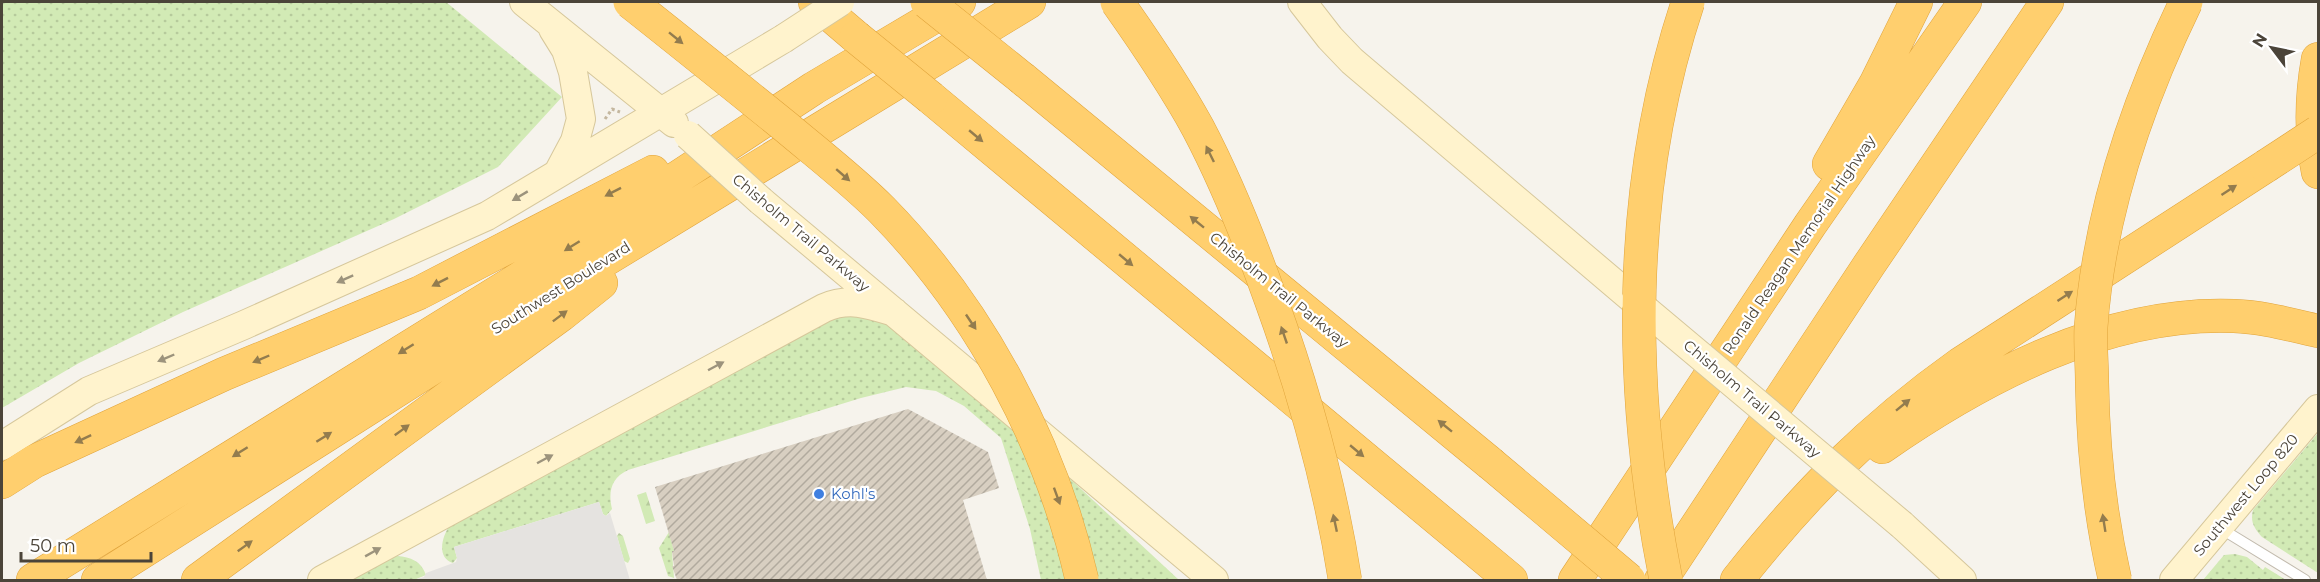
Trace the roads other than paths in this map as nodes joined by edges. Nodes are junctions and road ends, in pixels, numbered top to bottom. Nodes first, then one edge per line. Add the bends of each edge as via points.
1 (524, 2) edge
2 (630, 2) edge
3 (815, 2) edge
4 (840, 2) edge
5 (927, 2) edge
6 (958, 2) edge
7 (1029, 2) edge
8 (1118, 2) edge
9 (1302, 2) edge
10 (1688, 2) edge
11 (1916, 2) edge
12 (1965, 2) edge
13 (2047, 2) edge
14 (2186, 2) edge
15 (547, 20) junction
16 (2319, 59) edge
17 (1023, 79) junction
18 (814, 88) junction
19 (661, 112) junction
20 (2319, 132) edge
21 (2319, 172) edge
22 (558, 173) junction
23 (708, 198) junction
24 (1810, 225) junction
25 (894, 312) junction
26 (2319, 331) edge
27 (2319, 409) edge
28 (2, 446) edge
29 (2, 482) edge
30 (2220, 527) junction
31 (1773, 535) junction
32 (1203, 574) edge
33 (33, 580) edge
34 (98, 580) edge
35 (198, 580) edge
36 (322, 580) edge
37 (1082, 580) edge
38 (1345, 580) edge
39 (1511, 580) edge
40 (1575, 580) edge
41 (1629, 580) edge
42 (1661, 580) edge
43 (1666, 580) edge
44 (1737, 580) edge
45 (1962, 580) edge
46 (2115, 580) edge
47 (2174, 580) edge
48 (2305, 580) edge

1 - 15 main road, Chisholm Trail Parkway
2 -> 37 highway, bridge via 860,189 934,272 978,332 1016,399 1049,474
3 -> 39 highway, bridge
4 - 19 main road, bridge
5 - 17 highway, Chisholm Trail Parkway, bridge
6 - 17 highway, bridge
6 - 18 highway, Southwest Boulevard
7 - 23 highway, Southwest Boulevard
38 -> 8 highway, bridge via 1316,439 1254,252 1198,129
9 - 45 main road, Chisholm Trail Parkway, bridge via 1352,61 1902,525
10 - 43 highway, bridge via 1655,134 1641,256 1638,323 1645,446
11 - 24 highway via 1876,83 1817,184
12 - 24 highway, Ronald Reagan Memorial Highway
13 - 42 highway
46 -> 14 highway, bridge via 2094,440 2091,329 2095,291 2123,157 2159,58
15 - 19 main road, Chisholm Trail Parkway
15 - 22 main road via 566,50 581,118 575,141
16 - 21 highway via 2311,121
41 -> 17 highway, Chisholm Trail Parkway, bridge
18 -> 29 highway via 419,292 224,374 35,461
18 -> 33 highway, Southwest Boulevard via 593,233
19 - 22 main road
19 - 25 main road, Chisholm Trail Parkway, bridge
31 -> 20 highway, bridge via 1845,457 1915,395
22 -> 28 main road via 487,216 89,391
34 -> 23 highway, Southwest Boulevard via 541,299
35 -> 23 highway via 561,315
24 - 40 highway, Ronald Reagan Memorial Highway
25 - 32 main road, Chisholm Trail Parkway
36 -> 25 main road via 824,308 849,301
26 - 31 highway via 2273,320 2198,316 2163,320 2071,345 2006,372 1945,405 1869,456
27 - 30 main road, Southwest Loop 820
30 - 47 main road, Southwest Loop 820
30 - 48 lane
31 - 44 highway

